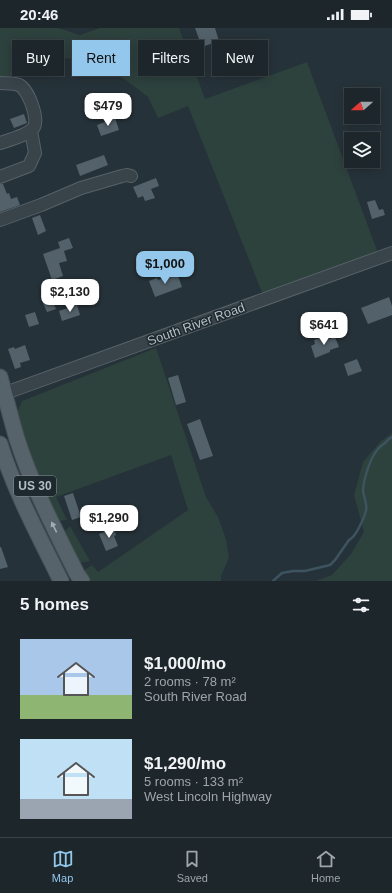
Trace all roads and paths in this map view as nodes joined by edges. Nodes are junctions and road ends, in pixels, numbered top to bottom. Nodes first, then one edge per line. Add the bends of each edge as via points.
1 (0, 83) edge
2 (31, 131) junction
3 (0, 143) edge
4 (131, 176) dead end
5 (0, 177) edge
6 (0, 220) edge
7 (392, 253) edge
8 (0, 377) edge
9 (2, 394) edge
10 (0, 444) edge
11 (74, 579) edge
12 (61, 581) edge

1 - 2 street via 19,85 25,91 35,121
2 - 3 street
2 - 5 street via 35,153 29,166
4 - 6 street via 122,176 81,188
7 - 9 street, South River Road
8 - 9 main road, US 30
11 -> 9 main road, US 30 via 33,482
10 - 12 main road, US 30 via 29,516

